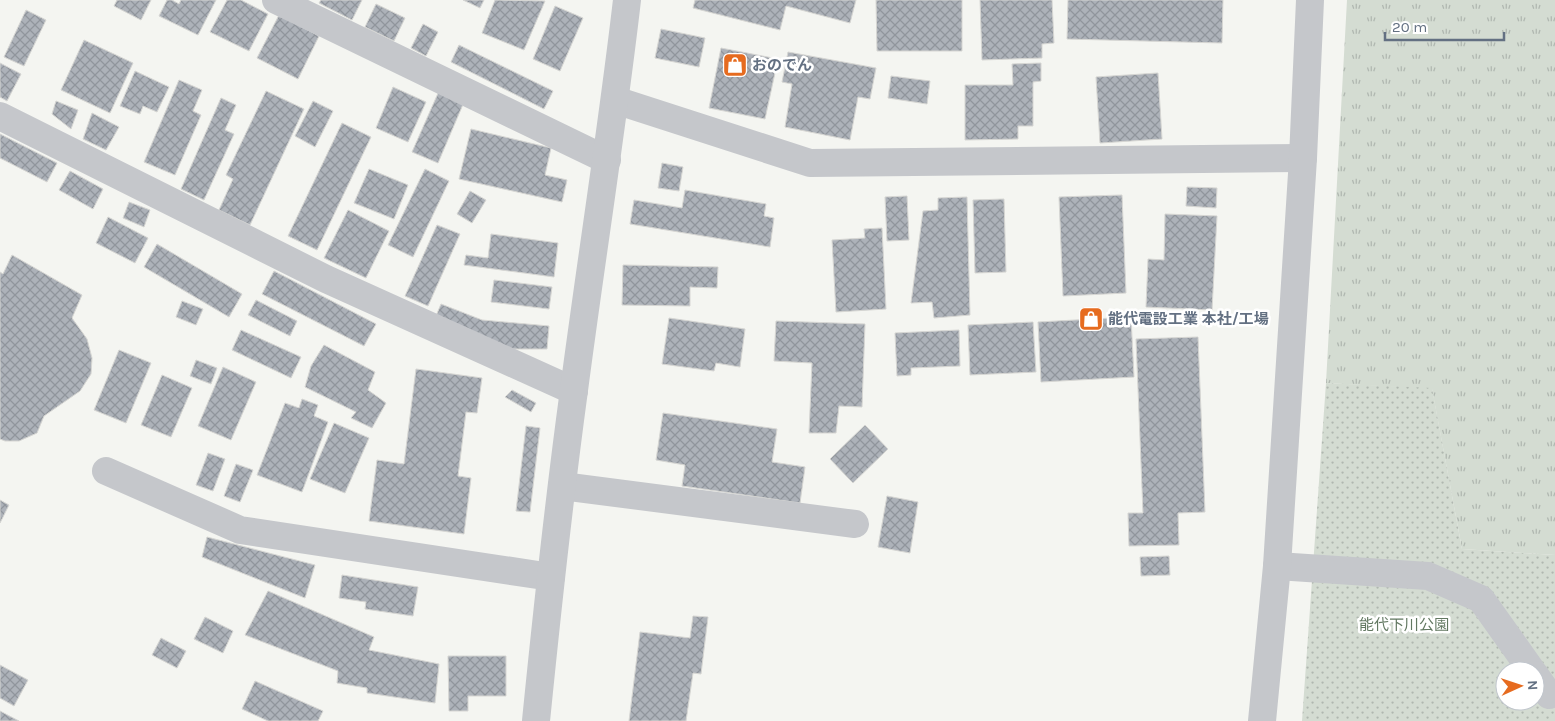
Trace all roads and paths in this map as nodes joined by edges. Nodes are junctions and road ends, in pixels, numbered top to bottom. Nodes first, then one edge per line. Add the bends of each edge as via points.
1 (276, 0) edge
2 (627, 0) edge
3 (1310, 0) edge
4 (615, 100) junction
5 (0, 116) edge
6 (1303, 158) junction
7 (607, 160) junction
8 (574, 390) junction
9 (106, 470) dead end
10 (562, 486) junction
11 (855, 524) dead end
12 (1277, 566) junction
13 (551, 577) junction
14 (1525, 661) edge
15 (536, 721) edge
16 (1262, 721) edge

1 - 7 street
2 - 4 street
3 - 6 street
4 - 6 street via 810,163
4 - 7 street
5 - 8 street via 326,279
6 - 12 street
7 - 8 street
8 - 10 street
9 - 13 street via 240,530
10 - 11 street
10 - 13 street
12 - 14 street via 1428,576 1481,600
12 - 16 street
13 - 15 street

